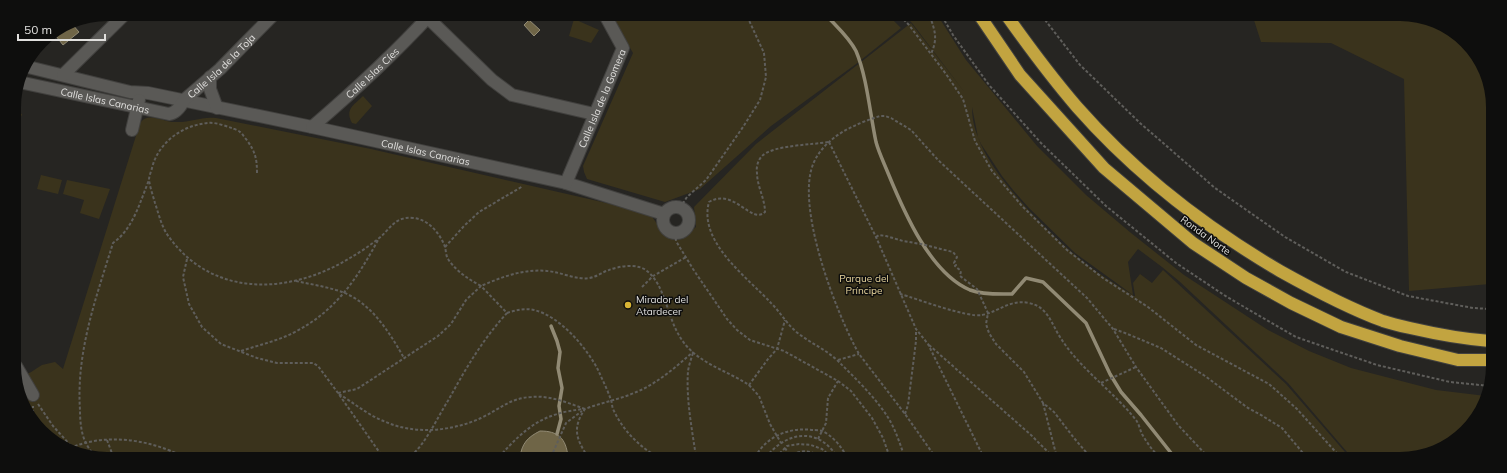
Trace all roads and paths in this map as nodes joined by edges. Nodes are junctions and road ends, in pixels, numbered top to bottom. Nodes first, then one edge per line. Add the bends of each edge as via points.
1 (118, 21) edge
2 (267, 21) edge
3 (424, 21) edge
4 (433, 21) edge
5 (608, 21) edge
6 (749, 21) edge
7 (906, 21) edge
8 (932, 21) edge
9 (983, 21) edge
10 (1011, 21) edge
11 (1046, 21) edge
12 (931, 54) junction
13 (31, 68) edge
14 (63, 76) junction
15 (210, 77) junction
16 (25, 83) edge
17 (140, 93) junction
18 (184, 100) junction
19 (137, 107) junction
20 (217, 108) junction
21 (594, 114) junction
22 (312, 127) junction
23 (132, 130) dead end
24 (829, 142) junction
25 (257, 173) dead end
26 (539, 177) junction
27 (149, 179) junction
28 (566, 183) junction
29 (680, 208) junction
30 (664, 214) junction
31 (675, 234) junction
32 (876, 237) junction
33 (379, 239) junction
34 (444, 247) junction
35 (686, 257) junction
36 (188, 259) junction
37 (652, 276) junction
38 (295, 281) junction
39 (481, 286) junction
40 (642, 287) dead end
41 (344, 293) junction
42 (900, 294) junction
43 (1486, 309) edge
44 (507, 312) junction
45 (988, 313) junction
46 (785, 320) junction
47 (916, 329) junction
48 (1113, 329) junction
49 (1486, 340) edge
50 (928, 344) junction
51 (777, 349) junction
52 (240, 351) junction
53 (693, 352) junction
54 (859, 354) junction
55 (404, 358) junction
56 (838, 360) junction
57 (1486, 360) edge
58 (1136, 367) junction
59 (22, 376) edge
60 (838, 381) junction
61 (1101, 382) junction
62 (749, 385) junction
63 (338, 393) junction
64 (33, 395) joint
65 (611, 401) junction
66 (1043, 403) junction
67 (585, 409) junction
68 (905, 414) junction
69 (431, 430) junction
70 (822, 431) junction
71 (777, 435) junction
72 (798, 437) junction
73 (818, 439) junction
74 (107, 440) junction
75 (66, 441) edge
76 (86, 443) junction
77 (781, 443) junction
78 (799, 444) junction
79 (76, 446) edge
80 (814, 446) junction
81 (785, 448) junction
82 (91, 450) edge
83 (170, 450) joint
84 (834, 451) edge
85 (112, 452) edge
86 (174, 452) edge
87 (379, 452) edge
88 (415, 452) edge
89 (503, 452) edge
90 (553, 452) edge
91 (585, 452) edge
92 (650, 452) edge
93 (695, 452) edge
94 (758, 452) edge
95 (770, 452) edge
96 (781, 452) edge
97 (787, 452) edge
98 (798, 452) edge
99 (811, 452) joint
100 (825, 452) edge
101 (844, 452) edge
102 (888, 452) edge
103 (903, 452) edge
104 (932, 452) edge
105 (981, 452) edge
106 (1048, 452) edge
107 (1055, 452) edge
108 (1086, 452) edge
109 (1154, 452) edge
110 (1204, 452) edge
111 (1302, 452) edge
112 (1336, 452) edge

1 - 14 street
2 - 15 street, Calle Isla de la Toja
3 - 22 street, Calle Islas Cíes via 413,35
4 - 21 street via 492,80 512,95
5 - 21 street, Calle Isla de la Gomera via 623,48
6 - 29 path via 764,53 766,77 760,100 706,180 687,197
7 - 12 path
8 - 12 path via 936,36
9 - 57 highway, Ronda Norte via 1020,75 1104,168 1193,243 1246,278 1341,327 1400,346 1458,360
10 - 49 highway, Ronda Norte via 1077,107 1107,138 1162,189 1249,253 1335,301 1385,322 1431,333
11 - 43 path via 1080,65 1140,123 1215,188 1285,237 1346,272 1408,296
12 - 112 path via 963,99 975,141 992,171 1022,206 1067,250 1103,278 1148,307 1196,345 1269,384 1297,409
13 - 14 street, Calle Islas Canarias
14 - 17 street, Calle Islas Canarias
15 - 18 street, Calle Isla de la Toja
15 - 20 street via 210,89
16 - 19 street, Calle Islas Canarias
17 - 18 street, Calle Islas Canarias
17 - 19 street
18 - 19 street, Calle Islas Canarias via 173,114
18 - 20 street, Calle Islas Canarias
19 - 23 street
20 - 22 street, Calle Islas Canarias
21 - 28 street, Calle Isla de la Gomera
22 - 26 street, Calle Islas Canarias
24 - 32 path
24 - 46 path via 773,150 760,157 756,172 765,206 762,215 751,213 725,198 709,202 707,210 713,237 722,251
24 - 48 path via 848,129 873,118 885,116 900,122 1087,298
24 - 54 path via 818,155 811,171 809,189 814,238 846,328
25 - 27 path via 254,150 241,132 209,123 181,132 169,139 160,148
26 - 28 street, Calle Islas Canarias
26 - 34 path via 479,212
27 - 36 path via 159,217 168,236
27 - 76 path via 136,214 120,238 113,243 88,321 83,343 79,395 80,420
28 - 30 street, Calle Islas Canarias
29 - 30 street via 672,207
29 - 31 street via 687,213 689,222 685,230
30 - 31 street via 663,225
31 - 35 path via 676,241
32 - 42 path
32 - 45 path via 886,236 953,252 957,257 954,262 961,271 960,276 977,289
33 - 34 path via 391,225 405,218 414,218 426,222 434,229
33 - 38 path via 332,268
33 - 41 path via 363,269
34 - 39 path via 455,268
35 - 37 path
35 - 51 path via 737,330 750,340
36 - 38 path via 230,282 253,285
36 - 52 path via 184,277 189,304 202,327 221,344
37 - 39 path via 642,267 619,267 588,278 576,278 544,270 500,278
37 - 40 path
37 - 53 path via 657,281 682,341
38 - 41 path
39 - 44 path
39 - 55 path via 466,300 451,324 438,336
41 - 52 path via 325,313 307,326 272,342
41 - 55 path via 360,301 375,315
42 - 45 path via 967,314
42 - 47 path
44 - 65 path via 518,309 533,310 546,314 561,325 590,355
44 - 69 path via 486,337 465,369
45 - 61 path via 1020,302 1042,308 1072,353
45 - 66 path via 986,324 989,333 1002,351 1024,372
46 - 51 path
46 - 56 path via 798,334
47 - 50 path
47 - 68 path
48 - 58 path
48 - 111 path via 1161,348 1205,376 1248,408 1282,428
50 - 105 path
50 - 106 path
51 - 60 path
51 - 62 path
52 - 63 path via 277,363 313,363
53 - 62 path
53 - 65 path via 642,390
53 - 93 path via 688,370 688,394
54 - 56 path
54 - 68 path
55 - 63 path via 357,389
56 - 103 path via 882,408 896,432
58 - 61 path
58 - 110 path via 1178,425
59 - 64 street
60 - 70 path via 828,398 826,423
60 - 102 path via 851,391 872,418
61 - 109 path via 1137,422 1142,435
62 - 71 path via 759,396
63 - 69 path via 386,422
63 - 87 path
64 - 75 path
65 - 67 path
65 - 92 path via 612,408 626,430 639,445
66 - 107 path
66 - 108 path via 1054,412
67 - 69 path via 544,397 532,397 507,403 471,422
67 - 89 path via 564,411 546,417 514,439
67 - 90 path via 566,423
67 - 91 path via 579,417 577,438
68 - 104 path
69 - 88 path
70 - 71 path via 790,430
70 - 73 path
70 - 101 path
71 - 77 path
71 - 94 path via 764,444
72 - 73 path
72 - 77 path via 786,439
72 - 78 path
73 - 84 path
74 - 76 path
74 - 83 path via 147,443
74 - 85 path
76 - 79 path
76 - 82 path
77 - 95 path
78 - 80 path
78 - 81 path
80 - 99 path
80 - 100 path
81 - 96 path
81 - 97 path
83 - 86 path
98 - 99 path

